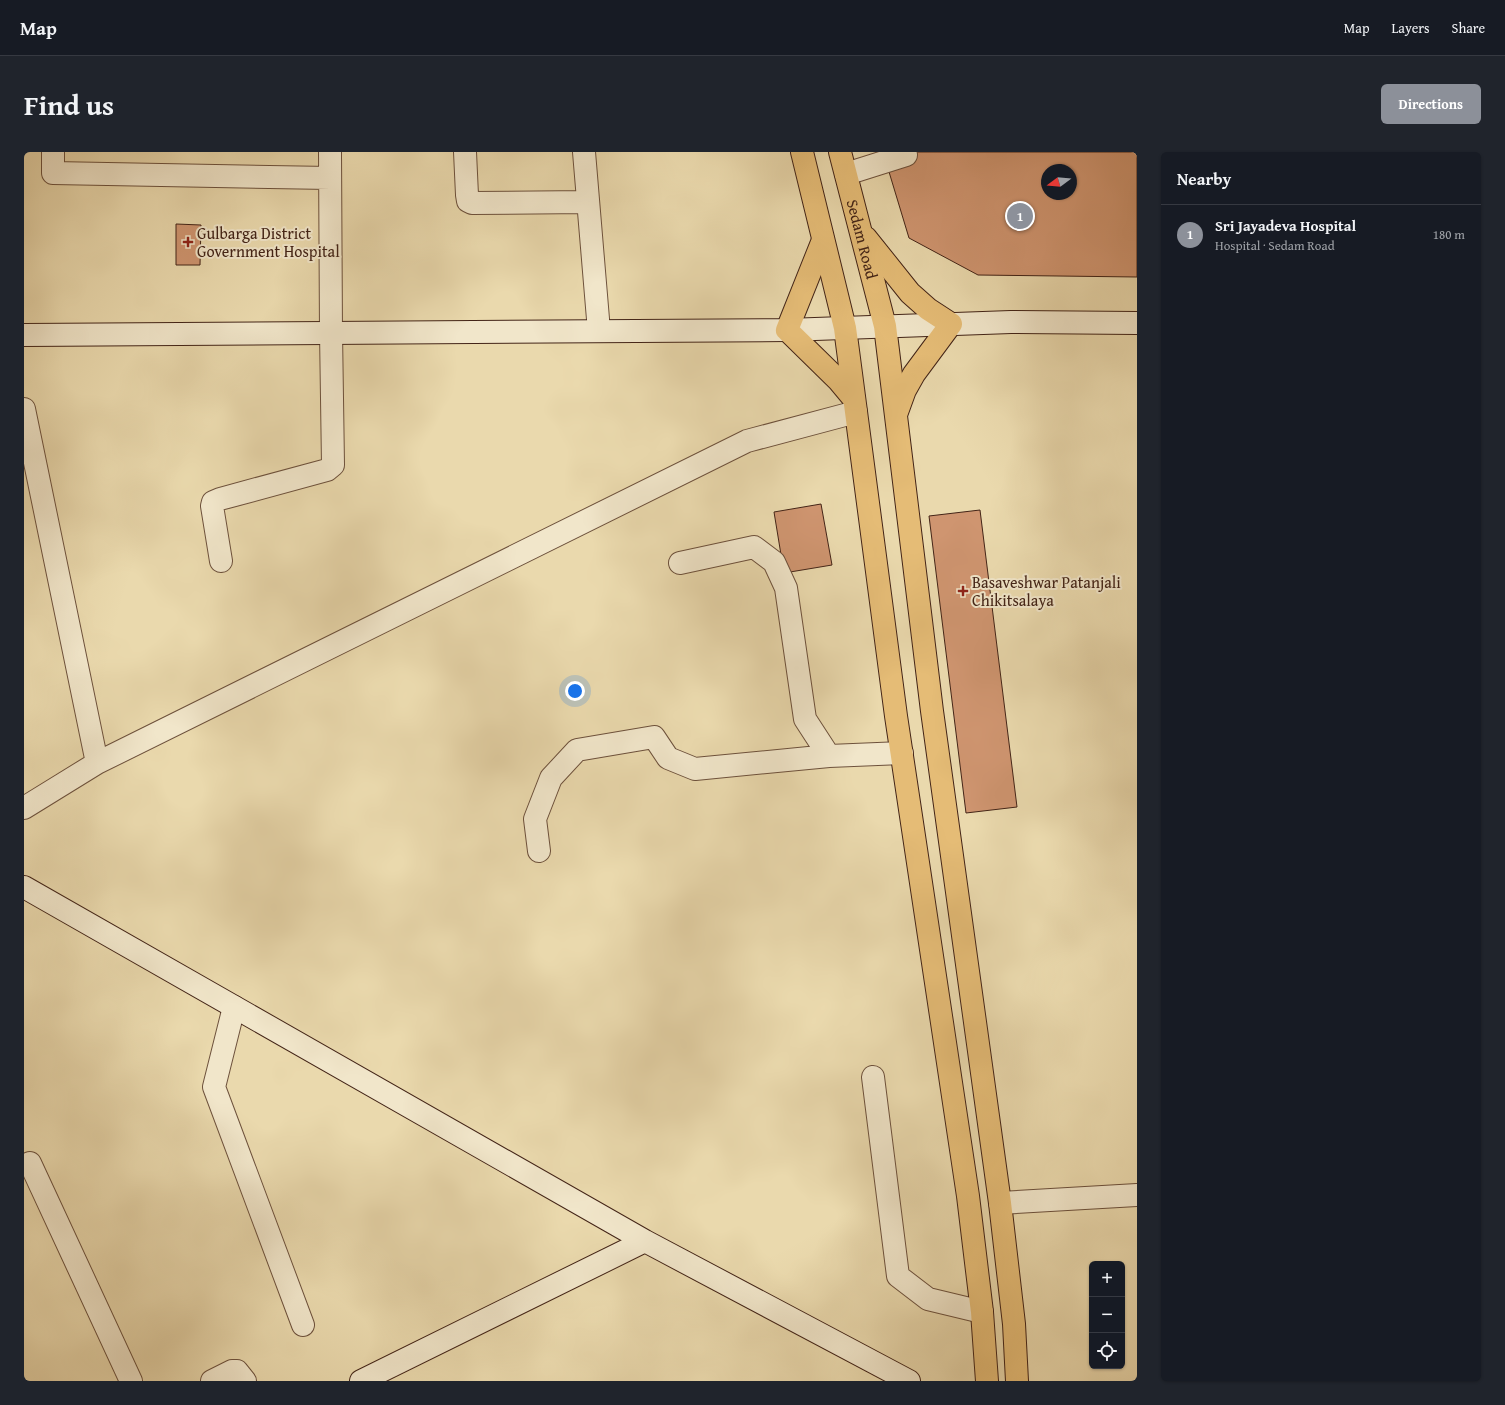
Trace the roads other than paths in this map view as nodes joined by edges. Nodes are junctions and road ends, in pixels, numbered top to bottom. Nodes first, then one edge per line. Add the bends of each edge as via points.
1 (53, 152) edge
2 (330, 152) edge
3 (465, 152) edge
4 (584, 152) edge
5 (802, 152) edge
6 (840, 152) edge
7 (910, 153) edge
8 (846, 174) junction
9 (330, 178) junction
10 (588, 202) junction
11 (861, 233) junction
12 (823, 240) junction
13 (1137, 323) edge
14 (951, 324) junction
15 (886, 326) junction
16 (845, 328) junction
17 (786, 330) junction
18 (599, 331) junction
19 (331, 332) junction
20 (24, 335) edge
21 (855, 405) junction
22 (24, 409) edge
23 (896, 413) junction
24 (30, 471) edge
25 (221, 560) dead end
26 (680, 563) dead end
27 (902, 753) junction
28 (829, 756) junction
29 (97, 763) junction
30 (24, 808) edge
31 (539, 851) dead end
32 (24, 887) edge
33 (234, 1007) junction
34 (873, 1077) dead end
35 (30, 1163) dead end
36 (1137, 1196) edge
37 (1000, 1203) junction
38 (645, 1241) junction
39 (982, 1312) junction
40 (303, 1325) dead end
41 (131, 1381) edge
42 (212, 1381) edge
43 (245, 1381) edge
44 (361, 1381) edge
45 (909, 1381) edge
46 (987, 1381) edge
47 (1017, 1381) edge

1 - 9 street via 53,173
2 - 9 street
3 - 10 street via 467,195 472,203
4 - 10 street
5 - 12 main road
6 - 8 main road, Sedam Road
7 - 8 street
8 - 11 main road, Sedam Road
9 - 19 street
10 - 18 street
11 - 14 main road via 910,292 928,309
11 - 15 main road, Sedam Road
12 - 16 main road
12 - 17 main road
13 - 14 street
14 - 15 street
14 - 23 main road via 914,374
15 - 16 street
15 - 23 main road, Sedam Road
16 - 17 street
16 - 21 main road
17 - 18 street
17 - 21 main road via 839,381
18 - 19 street
19 - 20 street
19 - 25 street via 334,465 327,470 213,502
21 - 27 main road
21 - 29 street via 747,441
22 - 24 street
23 - 37 main road, Sedam Road via 932,710
24 - 29 street
26 - 28 street via 754,547 774,562 786,588 805,719
27 - 28 street
27 - 39 main road via 959,1132
28 - 31 street via 695,769 668,758 654,737 577,750 551,778 535,819
29 - 30 street
32 - 33 street
33 - 38 street
33 - 40 street via 214,1087
34 - 39 street via 898,1276 928,1300
35 - 41 street
36 - 37 street
37 - 47 main road, Sedam Road via 1014,1324
38 - 44 street
38 - 45 street
39 - 46 main road
42 - 43 street via 237,1371

